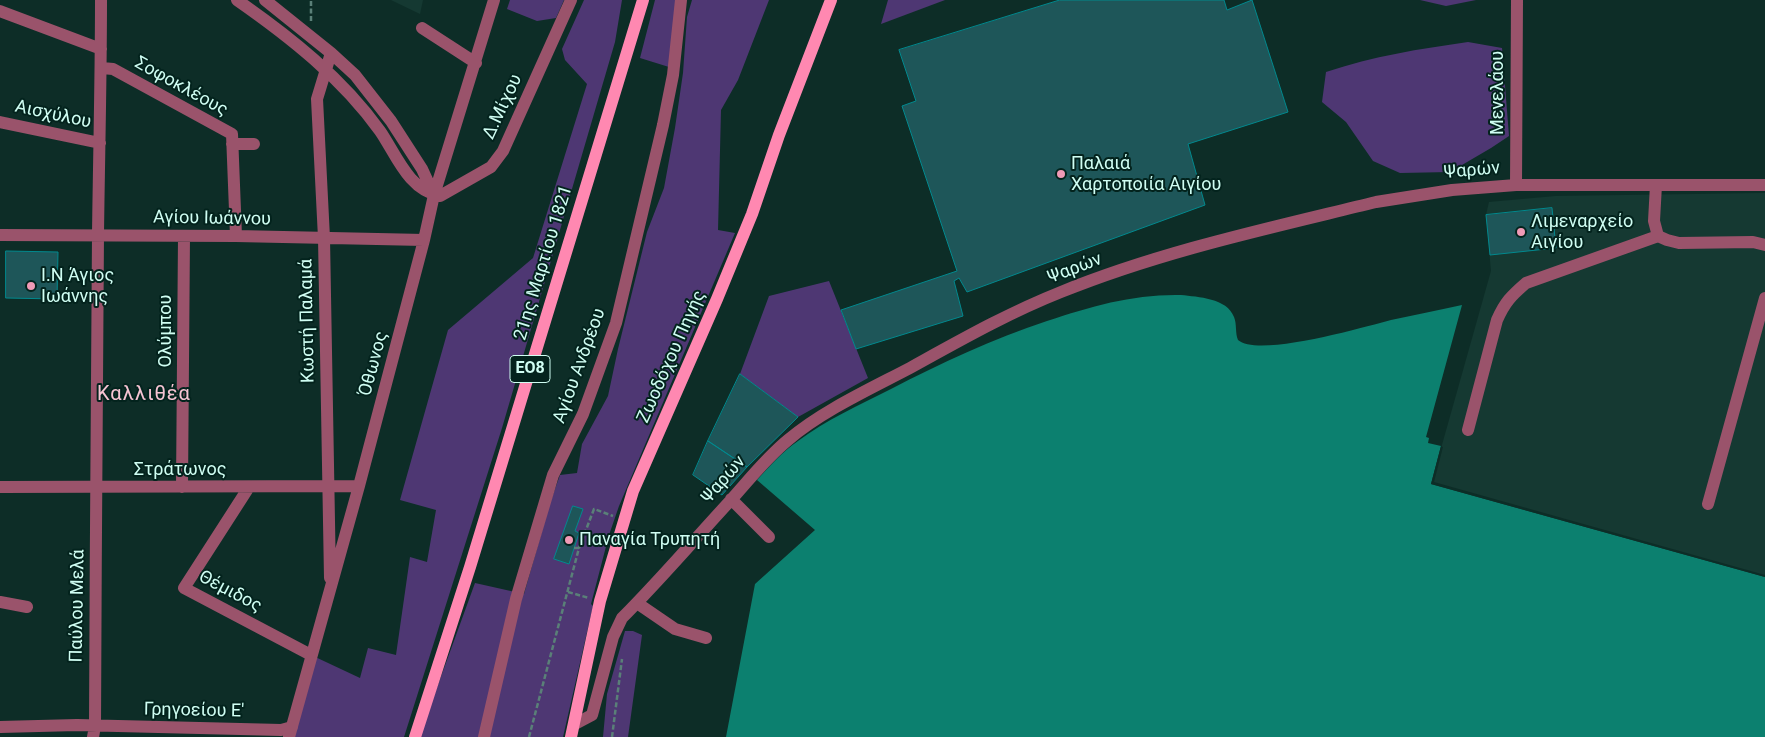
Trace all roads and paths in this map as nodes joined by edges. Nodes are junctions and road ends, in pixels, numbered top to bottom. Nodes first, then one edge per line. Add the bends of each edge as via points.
1 (101, 0) edge
2 (237, 0) edge
3 (265, 0) edge
4 (494, 0) edge
5 (571, 0) edge
6 (643, 0) edge
7 (681, 0) edge
8 (831, 0) edge
9 (1516, 0) edge
10 (0, 11) edge
11 (422, 28) dead end
12 (101, 48) junction
13 (331, 53) junction
14 (476, 63) junction
15 (102, 68) junction
16 (325, 70) junction
17 (0, 122) edge
18 (100, 143) junction
19 (232, 144) junction
20 (254, 144) dead end
21 (1516, 185) junction
22 (1656, 185) junction
23 (1765, 185) edge
24 (434, 195) junction
25 (0, 235) edge
26 (98, 235) junction
27 (184, 236) junction
28 (236, 236) junction
29 (1658, 236) junction
30 (324, 238) junction
31 (424, 240) junction
32 (1765, 246) edge
33 (1765, 298) edge
34 (1468, 430) dead end
35 (360, 486) junction
36 (0, 487) edge
37 (97, 487) junction
38 (182, 487) junction
39 (249, 487) junction
40 (328, 487) junction
41 (731, 500) junction
42 (1708, 504) dead end
43 (624, 519) junction
44 (769, 537) dead end
45 (574, 548) dead end
46 (579, 548) junction
47 (330, 590) junction
48 (568, 592) junction
49 (600, 601) junction
50 (0, 602) edge
51 (637, 603) junction
52 (27, 607) dead end
53 (706, 638) dead end
54 (623, 650) dead end
55 (311, 655) junction
56 (575, 724) junction
57 (0, 727) edge
58 (94, 732) edge
59 (291, 732) edge
60 (415, 737) edge
61 (484, 737) edge
62 (529, 737) edge
63 (572, 737) edge
64 (612, 737) edge

1 - 12 street, Παύλου Μελά
2 - 16 street
3 - 13 street
4 - 14 street, Όθωνος
5 - 24 street, Δ.Μίχου via 503,151 491,167 440,196
6 - 60 main road, 21ης Μαρτίου 1821 / ΕΟ8
7 - 61 street, Αγίου Ανδρέου via 673,75 663,125 616,323 583,414 554,475 516,599
8 - 43 main road, Ζωοδόχου Πηγής via 752,214 641,470
9 - 21 street, Μενελάου
10 - 12 street
11 - 14 street
12 - 15 street, Παύλου Μελά
13 - 16 street, Κωστή Παλαμά
13 - 24 street via 354,75 391,121 422,169
14 - 24 street, Όθωνος
15 - 18 street, Παύλου Μελά
15 - 19 street, Σοφοκλέους via 113,69 232,134
16 - 24 street via 362,106 412,181
16 - 30 street, Κωστή Παλαμά via 317,99
17 - 18 street, Αισχύλου
18 - 26 street, Παύλου Μελά
19 - 20 street
19 - 28 street, Σοφοκλέους
21 - 22 street, Ψαρών
21 - 41 street, Ψαρών via 1452,190 1376,202 1180,251 1059,293 992,323 806,426 765,460
22 - 23 street, Ψαρών
22 - 29 street via 1654,221
24 - 31 street, Όθωνος
25 - 26 street, Αγίου Ιωάννου
26 - 27 street, Αγίου Ιωάννου
26 - 37 street, Παύλου Μελά
27 - 28 street, Αγίου Ιωάννου
27 - 38 street, Ολύμπου
28 - 30 street, Αγίου Ιωάννου
29 - 32 street via 1679,243 1753,242
29 - 34 street via 1526,283 1512,295 1497,320
30 - 31 street, Αγίου Ιωάννου
30 - 40 street, Κωστή Παλαμά
31 - 35 street, Όθωνος
33 - 42 street
35 - 40 street, Στράτωνος
35 - 47 street, Όθωνος
36 - 37 street, Στράτωνος
37 - 38 street, Στράτωνος
37 - 58 street, Παύλου Μελά
38 - 39 street, Στράτωνος
39 - 40 street, Στράτωνος
39 - 55 street, Θέμιδος via 184,588
40 - 47 street, Κωστή Παλαμά
41 - 44 street
41 - 51 street, Ψαρών
43 - 46 path via 594,509
43 - 49 main road, Ζωοδόχου Πηγής
45 - 46 path
46 - 48 path
47 - 55 street, Όθωνος
48 - 49 path
48 - 62 path
49 - 56 main road, Ζωοδόχου Πηγής
50 - 52 street
51 - 53 street via 675,629
51 - 56 street, Ψαρών via 622,618 613,637 592,715
54 - 64 path
55 - 59 street, Όθωνος
56 - 63 main road, Ζωοδόχου Πηγής
57 - 58 street, Γρηγοείου Ε' via 77,725
58 - 59 street, Γρηγοείου Ε'

